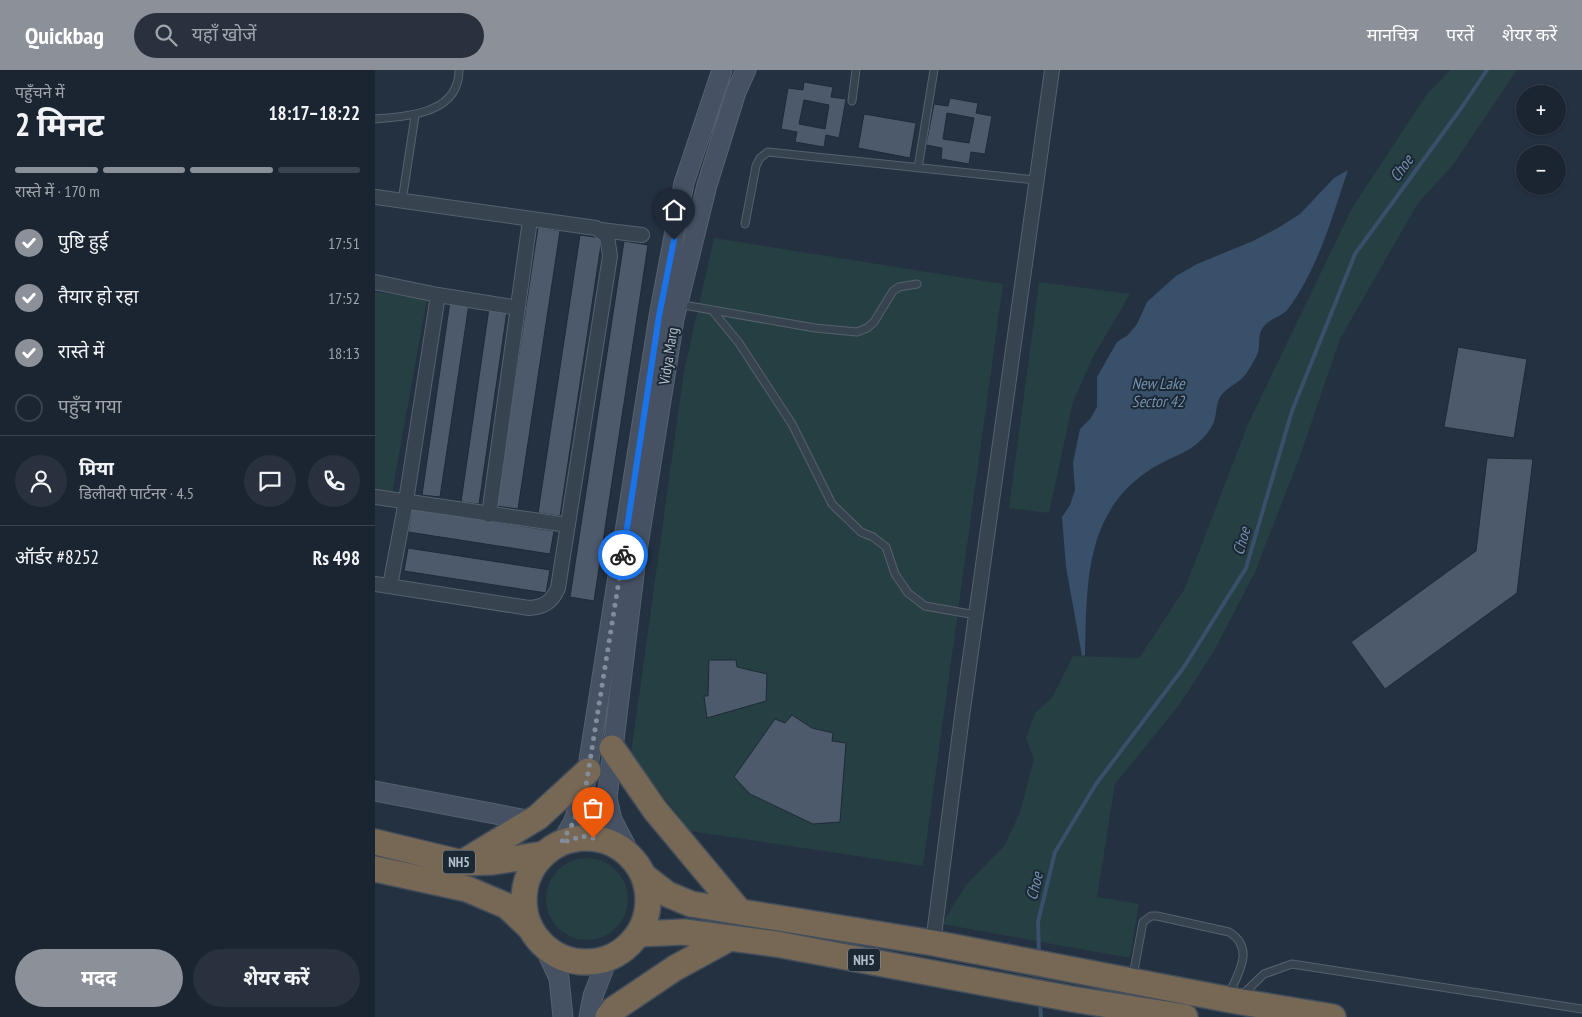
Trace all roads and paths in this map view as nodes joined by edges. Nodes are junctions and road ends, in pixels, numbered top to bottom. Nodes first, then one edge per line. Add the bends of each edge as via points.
1 (459, 70) edge
2 (722, 70) edge
3 (746, 70) edge
4 (856, 70) edge
5 (935, 70) edge
6 (1052, 70) edge
7 (852, 101) dead end
8 (415, 116) junction
9 (375, 119) edge
10 (918, 168) junction
11 (1036, 180) junction
12 (375, 197) edge
13 (402, 201) junction
14 (530, 220) junction
15 (745, 224) dead end
16 (601, 230) junction
17 (643, 235) dead end
18 (375, 282) edge
19 (917, 284) dead end
20 (438, 295) junction
21 (678, 304) junction
22 (518, 308) junction
23 (712, 310) junction
24 (375, 497) edge
25 (406, 501) junction
26 (489, 515) junction
27 (568, 525) junction
28 (375, 584) edge
29 (390, 586) junction
30 (976, 615) junction
31 (612, 748) junction
32 (588, 770) junction
33 (375, 791) edge
34 (532, 821) junction
35 (375, 823) edge
36 (385, 844) edge
37 (553, 849) junction
38 (630, 854) junction
39 (462, 863) junction
40 (375, 868) edge
41 (644, 876) junction
42 (740, 912) junction
43 (528, 926) junction
44 (638, 934) junction
45 (730, 938) junction
46 (933, 943) junction
47 (545, 948) junction
48 (607, 960) junction
49 (1132, 981) junction
50 (1231, 1000) junction
51 (1582, 1008) edge
52 (1133, 1012) edge
53 (563, 1017) edge
54 (589, 1017) edge
55 (608, 1017) edge
56 (1185, 1017) edge
57 (1333, 1017) edge

1 - 8 lane via 456,86 447,100 437,108
2 - 32 main road, Vidya Marg via 684,183 659,316
3 - 21 main road, Vidya Marg via 707,185
4 - 7 lane
5 - 10 lane
6 - 11 street
8 - 9 lane
8 - 13 lane
10 - 11 lane
10 - 15 lane via 768,152 756,166
11 - 30 street
12 - 13 street
13 - 14 street
14 - 16 street
14 - 22 street
16 - 17 street
16 - 27 street via 609,242 610,256
18 - 20 street
19 - 23 lane via 893,291 874,322 857,332
20 - 22 street
20 - 25 street
21 - 23 lane
21 - 31 main road, Vidya Marg via 637,558
22 - 26 street
23 - 30 lane via 739,343 792,424 833,504 861,532 886,547 895,574 908,593 925,606
24 - 25 street
25 - 26 street
25 - 29 street
26 - 27 street
27 - 29 street via 558,588 552,600 542,606 529,608
28 - 29 street
30 - 46 street
31 - 38 main road, Vidya Marg via 607,798 612,820
31 - 42 highway via 655,810
32 - 34 highway via 582,779
32 - 37 main road, Vidya Marg via 585,792 573,823
33 - 34 main road
34 - 39 highway
35 - 36 highway
36 - 39 highway, NH5 / NH5
37 - 38 highway, NH5 via 582,836 603,839
37 - 39 highway, NH5 / NH5 via 491,862
37 - 43 highway, NH5 via 531,868 522,901
38 - 41 highway, NH5
40 - 43 highway, NH5 via 467,889 507,906
41 - 42 highway, NH5 / NH5 via 667,894 691,904
41 - 44 highway, NH5 via 649,897 647,915
42 - 46 highway, NH5 / NH5
43 - 47 highway, NH5
44 - 45 highway, NH5 / NH5 via 684,932
44 - 48 highway, NH5
45 - 52 highway, NH5 / NH5 via 999,984
45 - 55 highway via 675,968 614,1009
46 - 49 highway, NH5
47 - 48 highway, NH5 via 565,959
47 - 53 main road via 559,978
48 - 54 main road via 593,996
49 - 50 highway, NH5
49 - 50 lane via 1143,922 1157,916 1229,932 1243,943 1244,954
50 - 51 lane via 1264,974 1292,964
50 - 57 highway, NH5
52 - 56 highway, NH5 / NH5

